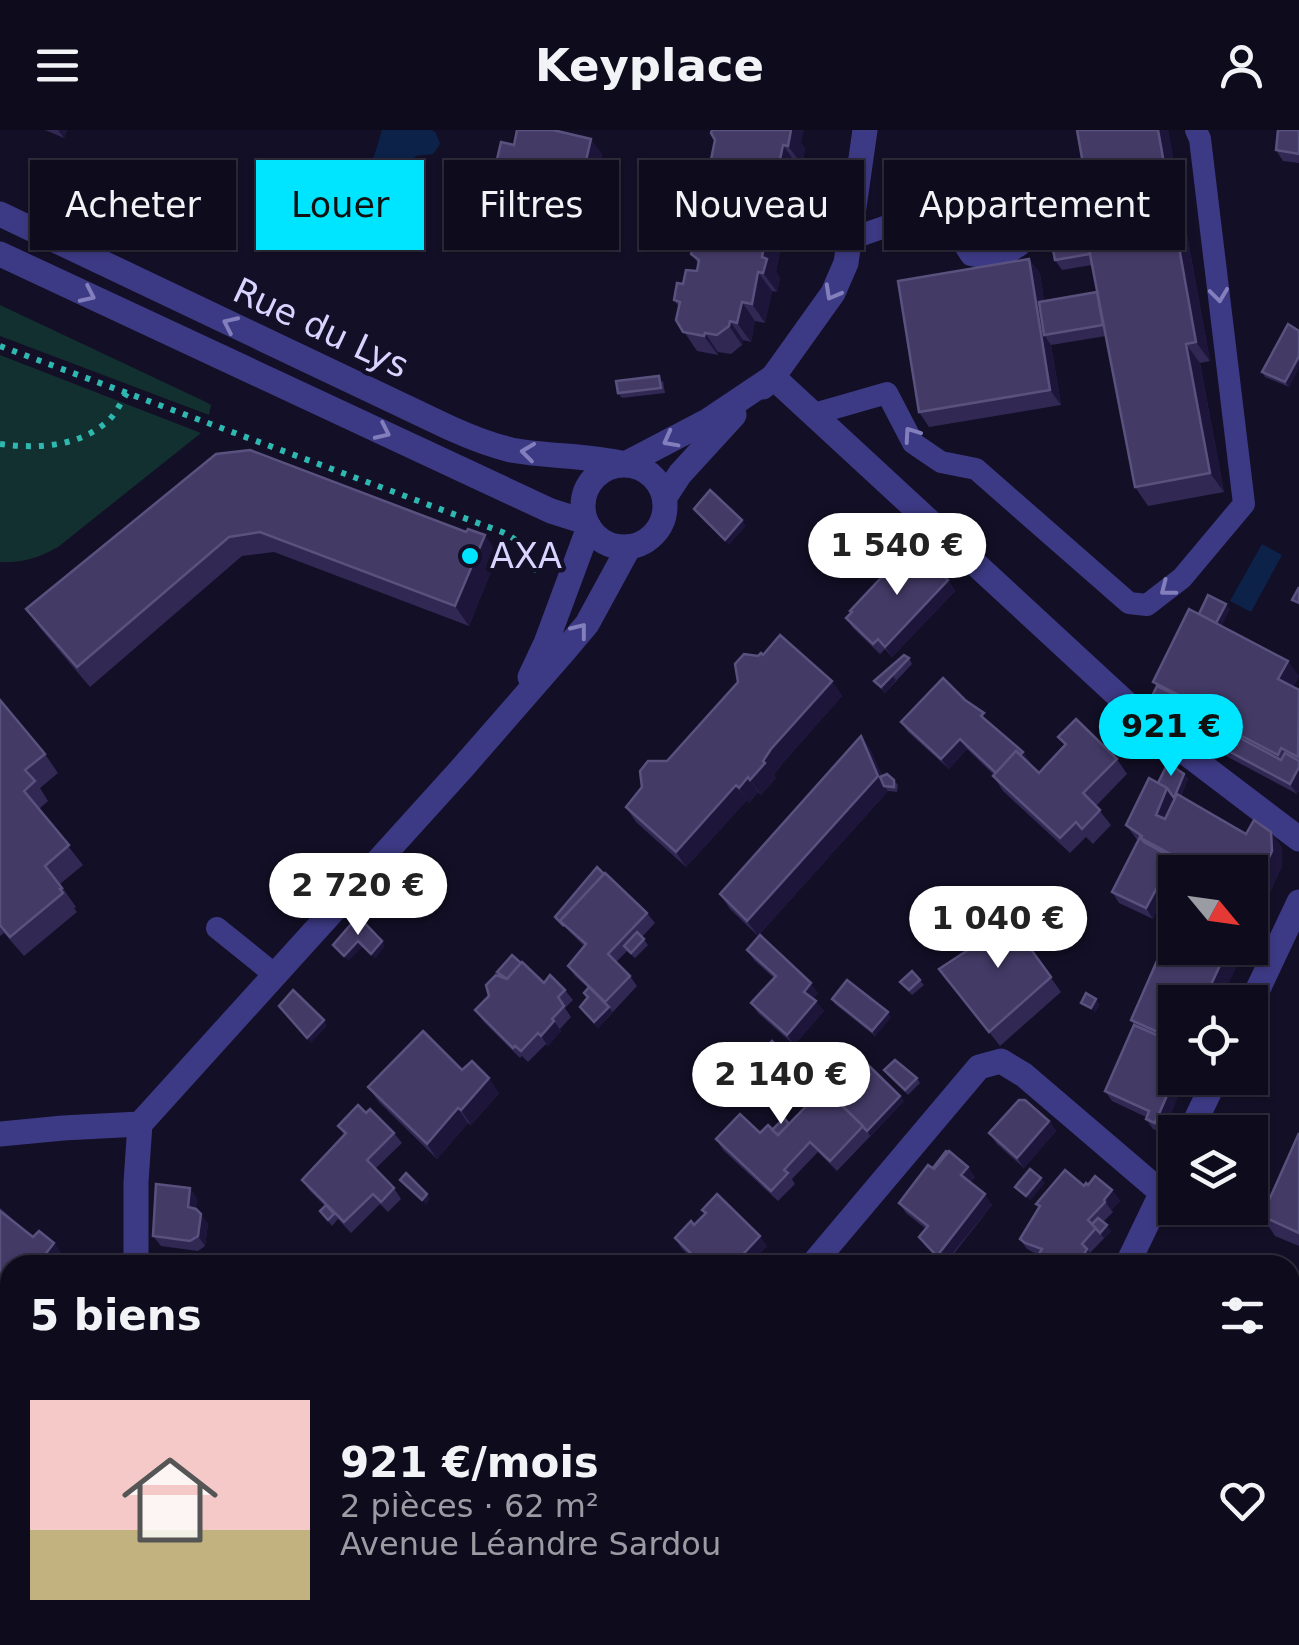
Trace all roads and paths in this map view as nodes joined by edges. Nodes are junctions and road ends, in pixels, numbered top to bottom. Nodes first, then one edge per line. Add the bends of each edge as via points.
1 (865, 130) edge
2 (1196, 130) edge
3 (861, 160) edge
4 (0, 214) edge
5 (848, 250) edge
6 (0, 254) edge
7 (0, 346) edge
8 (774, 377) junction
9 (126, 393) junction
10 (814, 414) junction
11 (0, 444) edge
12 (625, 464) junction
13 (665, 497) junction
14 (588, 525) junction
15 (629, 547) junction
16 (559, 611) junction
17 (518, 704) junction
18 (1299, 838) edge
19 (1299, 902) edge
20 (216, 928) dead end
21 (274, 974) junction
22 (1260, 985) edge
23 (140, 1124) junction
24 (0, 1134) edge
25 (1158, 1191) edge
26 (1158, 1202) edge
27 (136, 1255) edge
28 (820, 1255) edge
29 (1131, 1255) edge

1 - 3 street
2 -> 10 lane via 1244,504 1182,578 1147,605 1129,603 976,469 941,462 913,443 887,393
12 -> 4 street, Rue du Lys via 515,450 471,437
5 -> 8 street via 833,293
6 -> 14 street, Rue du Lys
7 - 9 path
8 - 10 street
8 -> 12 street
8 - 13 street via 702,448
9 - 11 path via 111,419 70,442
9 - 16 path via 510,536 527,550 546,601
10 - 18 street via 1154,728
12 - 13 street via 651,474
12 - 14 street via 604,470 586,488
13 - 15 street via 662,524
14 - 15 street via 604,542
14 - 16 street
17 -> 15 street via 587,624
16 - 17 street
17 - 21 street
19 - 22 street
20 - 21 lane
21 - 23 street
23 - 24 street
23 - 27 street
25 - 28 street via 1001,1061 979,1067
26 - 29 street

